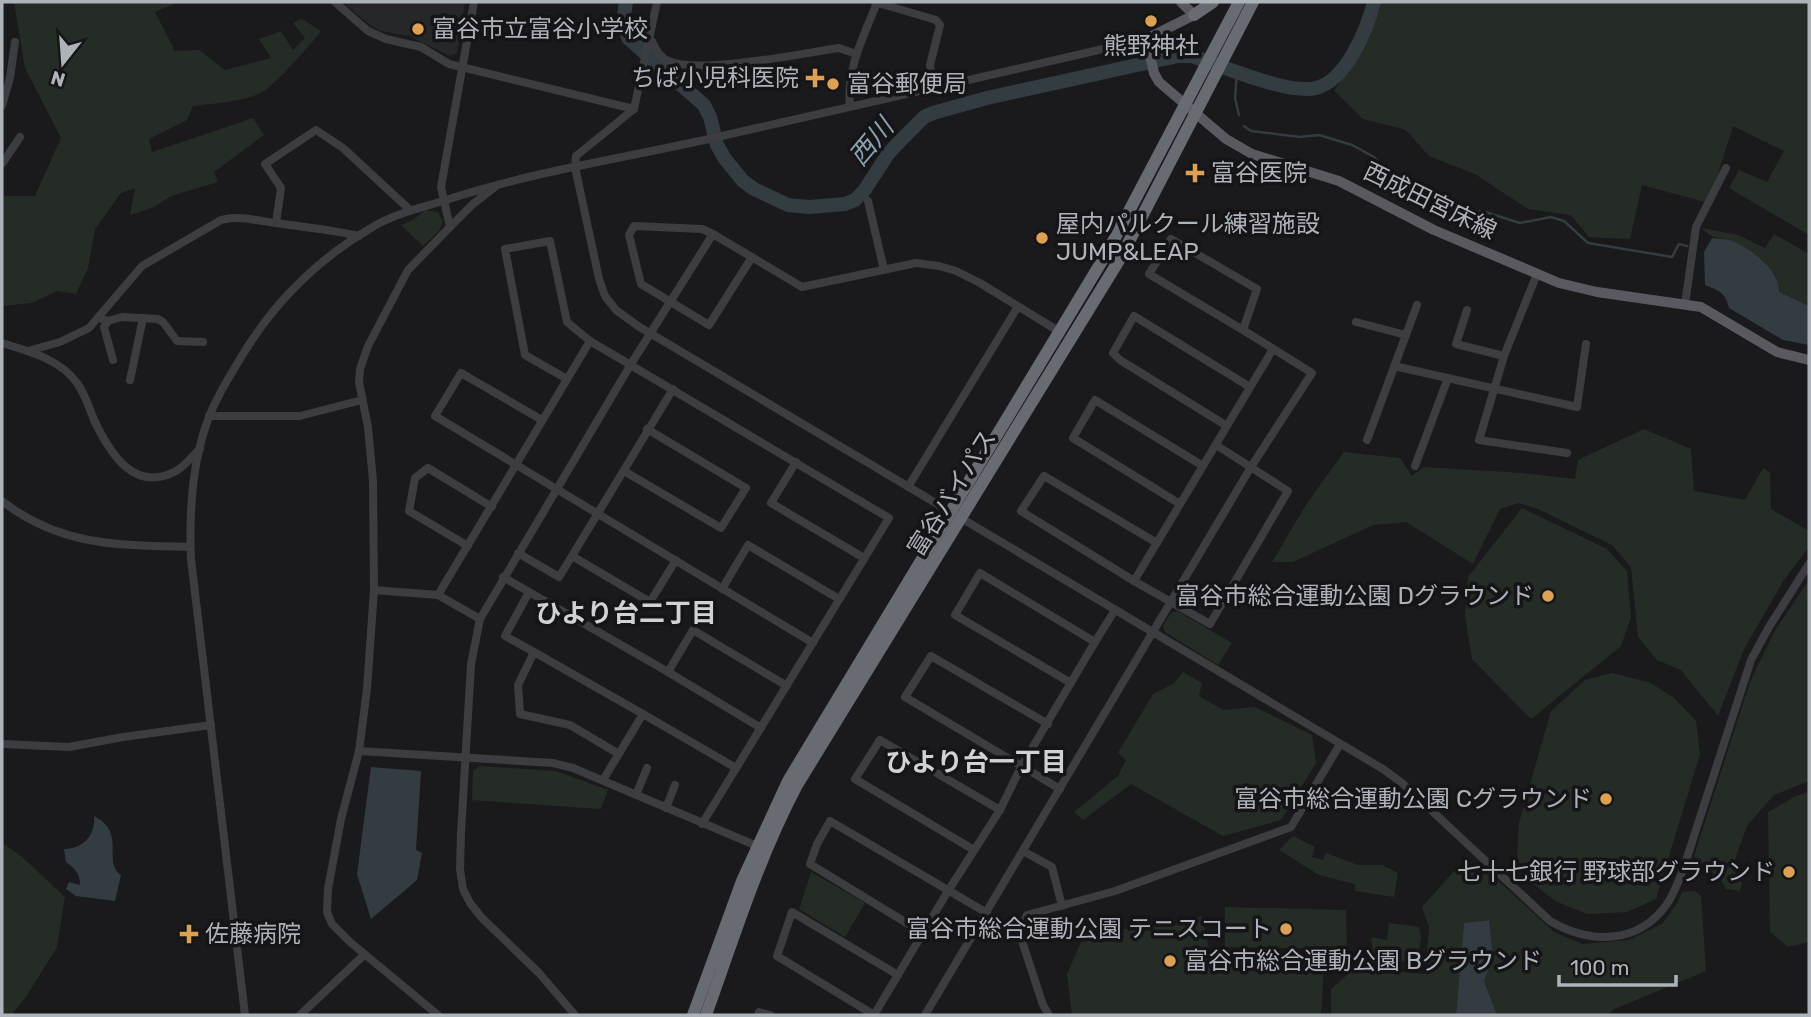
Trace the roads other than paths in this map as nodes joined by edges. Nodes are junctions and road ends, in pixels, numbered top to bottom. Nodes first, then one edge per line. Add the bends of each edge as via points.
1 (335, 2) edge
2 (474, 2) edge
3 (657, 2) edge
4 (876, 2) edge
5 (1181, 2) edge
6 (1213, 2) edge
7 (1239, 2) edge
8 (1253, 2) edge
9 (1194, 15) junction
10 (15, 43) dead end
11 (648, 43) junction
12 (1147, 43) junction
13 (856, 54) junction
14 (461, 69) junction
15 (1207, 77) junction
16 (933, 88) junction
17 (1185, 105) junction
18 (2, 106) edge
19 (850, 106) junction
20 (634, 109) junction
21 (1196, 114) junction
22 (20, 137) dead end
23 (2, 164) edge
24 (575, 167) junction
25 (1726, 168) dead end
26 (501, 182) junction
27 (443, 201) junction
28 (868, 201) dead end
29 (410, 210) junction
30 (275, 223) junction
31 (450, 227) junction
32 (713, 234) junction
33 (359, 236) junction
34 (752, 257) junction
35 (884, 270) junction
36 (1537, 274) junction
37 (670, 302) junction
38 (1685, 304) junction
39 (1417, 305) dead end
40 (1017, 308) junction
41 (1467, 310) dead end
42 (144, 318) junction
43 (104, 319) junction
44 (1356, 322) dead end
45 (1243, 330) junction
46 (651, 332) junction
47 (1060, 332) junction
48 (1406, 335) junction
49 (590, 341) junction
50 (203, 342) dead end
51 (2, 343) edge
52 (1586, 344) dead end
53 (1273, 349) junction
54 (28, 351) junction
55 (1504, 356) junction
56 (113, 360) dead end
57 (1809, 360) edge
58 (631, 364) junction
59 (1394, 366) junction
60 (1447, 378) junction
61 (567, 379) junction
62 (130, 380) dead end
63 (1250, 387) junction
64 (673, 388) junction
65 (1494, 388) junction
66 (362, 400) junction
67 (209, 416) junction
68 (542, 420) junction
69 (1227, 426) junction
70 (647, 429) junction
71 (1367, 440) dead end
72 (1216, 445) junction
73 (200, 449) junction
74 (1567, 453) dead end
75 (796, 463) junction
76 (516, 465) junction
77 (1203, 466) junction
78 (1415, 466) dead end
79 (1251, 467) junction
80 (624, 471) junction
81 (908, 486) junction
82 (555, 490) junction
83 (2, 501) edge
84 (1180, 504) junction
85 (492, 508) junction
86 (597, 514) junction
87 (956, 514) junction
88 (1157, 543) junction
89 (190, 547) junction
90 (468, 547) junction
91 (518, 553) junction
92 (572, 556) junction
93 (864, 558) junction
94 (676, 560) junction
95 (1809, 564) edge
96 (503, 577) junction
97 (1134, 581) junction
98 (722, 589) junction
99 (374, 590) junction
100 (530, 592) junction
101 (438, 595) junction
102 (839, 599) junction
103 (1172, 602) junction
104 (1115, 610) junction
105 (480, 619) junction
106 (1153, 632) junction
107 (1096, 642) junction
108 (813, 643) junction
109 (534, 652) junction
110 (668, 672) junction
111 (1071, 683) junction
112 (787, 686) junction
113 (643, 713) junction
114 (211, 724) junction
115 (1048, 724) junction
116 (761, 728) junction
117 (2, 744) edge
118 (1340, 744) junction
119 (359, 751) junction
120 (619, 754) junction
121 (466, 757) junction
122 (1021, 767) junction
123 (647, 768) dead end
124 (736, 768) junction
125 (603, 780) junction
126 (675, 785) dead end
127 (1060, 789) junction
128 (636, 795) junction
129 (666, 808) junction
130 (1000, 810) junction
131 (702, 824) junction
132 (757, 846) junction
133 (974, 850) junction
134 (1023, 851) junction
135 (948, 891) junction
136 (1062, 906) junction
137 (987, 913) junction
138 (923, 933) junction
139 (364, 954) junction
140 (898, 975) junction
141 (245, 1015) edge
142 (300, 1015) edge
143 (438, 1015) edge
144 (575, 1015) edge
145 (693, 1015) edge
146 (706, 1015) edge
147 (758, 1015) edge
148 (770, 1015) edge
149 (874, 1015) edge
150 (925, 1015) edge
151 (1049, 1015) edge

1 - 14 street via 369,31 421,47
2 - 14 street
3 - 11 street
4 - 13 street
4 - 16 street via 940,25 930,65
5 - 9 main road
6 - 9 highway
7 - 15 highway, 富谷バイパス via 1211,54
8 - 15 highway, 富谷バイパス via 1225,56
9 - 12 main road
10 - 18 street
11 - 13 street via 652,41 668,61 682,64 718,65 839,48
11 - 20 street
12 - 16 street
12 - 17 main road, 西成田宮床線 via 1154,74
13 - 19 street
14 - 20 street
14 - 27 street via 441,187
15 - 17 highway, 富谷バイパス
15 - 21 highway, 富谷バイパス
16 - 19 street
17 - 21 main road, 西成田宮床線
17 - 47 highway, 富谷バイパス
19 - 24 street
20 - 24 street via 576,156
21 - 36 main road, 西成田宮床線 via 1252,154 1339,181 1434,230
21 - 87 highway, 富谷バイパス via 1121,257
22 - 23 street
24 - 26 street
24 - 46 street via 605,296 616,310
25 - 38 street via 1696,227
26 - 27 street
26 - 31 street
27 - 29 street
27 - 31 street
28 - 35 street
29 - 30 street via 343,148 316,130 265,164 281,188
29 - 33 street
30 - 33 street
30 - 43 street via 231,217 221,220 142,266
31 - 66 street via 408,270 374,334 360,369
32 - 34 street
32 - 37 street
32 - 37 street via 702,229 634,226 629,235 641,284
33 - 67 street via 281,302 246,349
34 - 35 street via 802,286
34 - 37 street via 709,325
35 - 40 street via 916,263 956,271
36 - 38 main road, 西成田宮床線 via 1577,288
36 - 55 street
37 - 46 street
38 - 57 main road, 西成田宮床線 via 1714,313 1777,352
39 - 48 street
40 - 47 street
40 - 81 street
41 - 55 street via 1455,344
42 - 43 street
42 - 50 street via 163,322 177,341
42 - 62 street
43 - 54 street via 76,335
43 - 56 street
44 - 48 street
45 - 45 street via 1256,289 1171,239 1149,274
45 - 53 street
46 - 58 street
46 - 81 street
47 - 87 highway, 富谷バイパス
48 - 59 street
49 - 58 street
49 - 61 street
49 - 61 street via 567,322 550,240 505,248 525,355
51 - 54 street
52 - 65 street via 1577,407
53 - 63 street
53 - 79 street via 1312,373
54 - 73 street via 57,365 78,383 109,447 127,470 149,478 165,475 178,470
55 - 65 street
58 - 64 street
58 - 82 street
59 - 60 street
59 - 71 street
60 - 65 street
60 - 78 street
61 - 68 street
63 - 69 street
63 - 69 street via 1134,316 1123,334 1112,353
64 - 70 street
64 - 75 street
65 - 74 street via 1479,440
66 - 67 street via 300,416
66 - 99 street via 373,481
67 - 73 street
68 - 76 street
68 - 76 street via 461,373 435,416
69 - 72 street
70 - 80 street
70 - 80 street via 746,488 721,528
72 - 77 street
72 - 79 street
73 - 89 street
75 - 93 street via 889,518
75 - 93 street via 771,503
76 - 82 street
76 - 85 street
77 - 84 street
77 - 84 street via 1095,400 1073,438
79 - 103 street
79 - 103 street via 1289,491 1210,624
80 - 86 street
81 - 87 street
82 - 86 street
82 - 91 street
83 - 89 street via 38,524 91,542
84 - 88 street
85 - 90 street
85 - 90 street via 428,468 415,478 409,510
86 - 92 street
86 - 94 street
87 - 104 street
87 - 132 highway, 富谷バイパス via 807,748
87 - 146 highway, 富谷バイパス via 779,820
88 - 97 street
88 - 97 street via 1044,476 1021,511
89 - 114 street
90 - 101 street
91 - 92 street via 559,578
91 - 96 street
92 - 94 street via 650,602
93 - 102 street
94 - 98 street
95 - 118 street via 1751,660 1673,894 1657,915 1627,933 1592,937 1550,921 1402,783
96 - 100 street
96 - 105 street
97 - 103 street
98 - 102 street via 748,545
98 - 108 street
99 - 101 street
99 - 119 street
100 - 109 street via 505,636
100 - 110 street
101 - 105 street
102 - 108 street
103 - 106 street
104 - 106 street
104 - 107 street
105 - 121 street via 471,664
106 - 118 street
106 - 127 street
107 - 111 street
107 - 111 street via 980,573 955,615
108 - 112 street
109 - 113 street
109 - 120 street via 518,685 520,714 570,724
110 - 112 street via 693,630
110 - 116 street
111 - 115 street
112 - 116 street
113 - 120 street
113 - 124 street
114 - 117 street via 69,747
114 - 141 street
115 - 122 street
115 - 122 street via 931,656 905,697
116 - 124 street
118 - 136 street via 1290,827
119 - 121 street
119 - 139 street via 341,819 327,912 332,924
120 - 125 street
121 - 125 street via 553,764
121 - 144 street via 463,889 482,918
122 - 127 street
122 - 130 street
123 - 128 street
124 - 131 street
125 - 128 street
126 - 129 street
127 - 134 street
128 - 129 street
129 - 131 street
130 - 133 street
130 - 133 street via 880,740 855,779
131 - 132 street
132 - 145 highway, 富谷バイパス
133 - 135 street
134 - 136 street via 1052,867
134 - 137 street
135 - 137 street
135 - 138 street
135 - 138 street via 830,821 810,864
136 - 151 street via 1027,915 1021,928
137 - 150 street
138 - 140 street
139 - 142 street
139 - 143 street
140 - 149 street
140 - 149 street via 792,912 777,956
147 - 148 street

